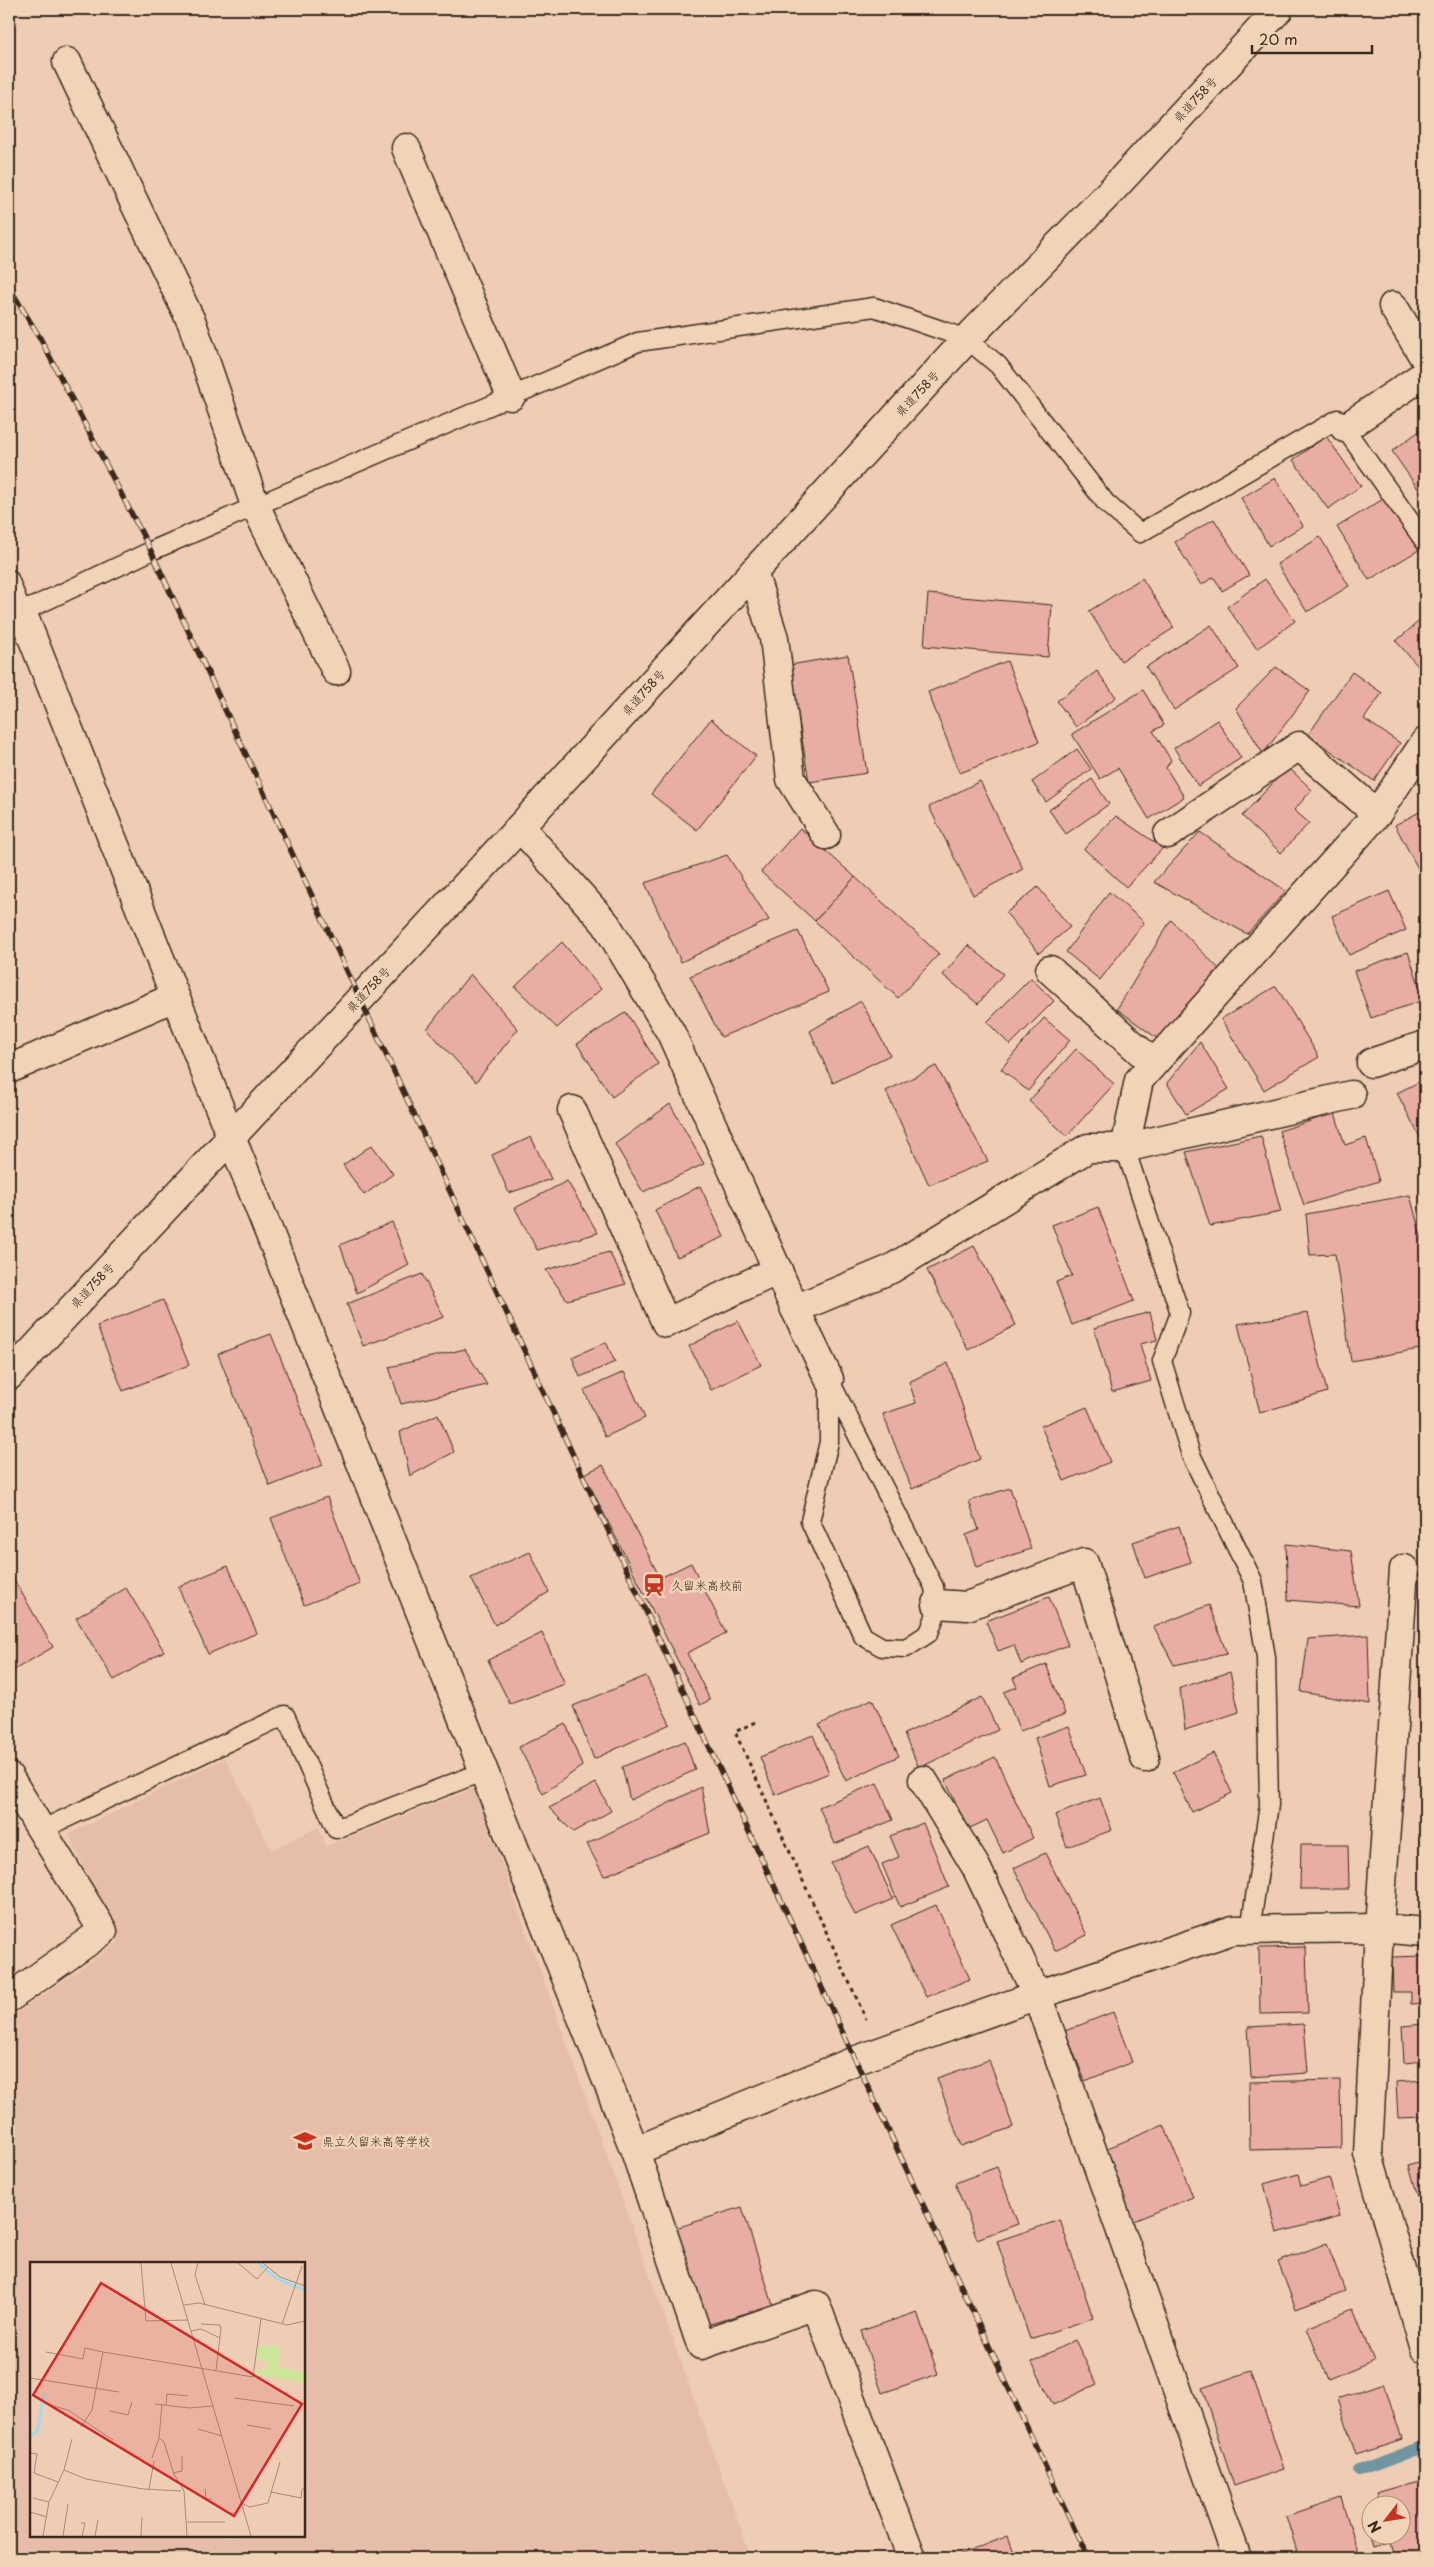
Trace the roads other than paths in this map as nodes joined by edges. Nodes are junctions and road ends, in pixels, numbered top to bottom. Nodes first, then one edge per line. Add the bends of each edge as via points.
1 (1270, 12) edge
2 (66, 62) dead end
3 (406, 148) dead end
4 (1393, 306) dead end
5 (967, 339) junction
6 (1425, 359) edge
7 (1425, 374) edge
8 (511, 396) junction
9 (1345, 428) junction
10 (255, 505) junction
11 (1425, 542) edge
12 (753, 572) junction
13 (9, 580) edge
14 (15, 615) edge
15 (336, 671) dead end
16 (1425, 742) edge
17 (1376, 814) junction
18 (520, 827) junction
19 (1168, 834) dead end
20 (826, 835) dead end
21 (1050, 970) dead end
22 (175, 997) junction
23 (1425, 1045) edge
24 (1153, 1063) junction
25 (1371, 1063) dead end
26 (9, 1069) edge
27 (1351, 1096) dead end
28 (572, 1110) dead end
29 (231, 1135) junction
30 (1124, 1148) junction
31 (778, 1270) junction
32 (795, 1309) junction
33 (9, 1376) edge
34 (829, 1379) junction
35 (1404, 1569) dead end
36 (936, 1604) junction
37 (1145, 1758) dead end
38 (484, 1771) junction
39 (9, 1778) edge
40 (923, 1780) dead end
41 (41, 1830) junction
42 (1379, 1928) junction
43 (1250, 1930) junction
44 (1425, 1932) edge
45 (1037, 1995) junction
46 (9, 1998) edge
47 (635, 2151) junction
48 (1425, 2349) edge
49 (912, 2558) edge
50 (1237, 2558) edge

1 - 5 street, 県道758号 via 1111,191
2 - 10 street via 192,323
3 - 8 street
4 - 6 street
5 - 8 lane via 874,307 638,342
5 - 9 lane via 998,365 1106,503 1140,533 1338,419
5 - 12 street, 県道758号
7 - 9 street
8 - 10 lane
9 - 11 lane
10 - 14 lane
10 - 15 street
12 - 18 street, 県道758号
12 - 20 street via 774,638 791,779
13 - 14 lane
14 - 22 street
16 - 17 street
17 - 19 street via 1299,746
17 - 24 street
18 - 29 street, 県道758号
18 - 31 street via 606,924 672,1033
21 - 24 street
22 - 26 street
22 - 29 street
23 - 25 street
24 - 30 street via 1138,1080
27 - 30 street
28 - 31 street via 666,1323
29 - 33 street, 県道758号
29 - 38 street
30 - 32 street via 1088,1148 891,1268
30 - 43 lane via 1180,1314 1162,1360 1191,1455 1253,1581 1266,1657 1269,1805
31 - 32 street
32 - 34 street
34 - 36 lane via 934,1587
34 - 36 lane via 829,1442 810,1521 863,1636 882,1647 906,1648 929,1633 937,1611
35 - 42 street
36 - 37 street via 966,1606 1084,1564
38 - 41 lane via 336,1829 285,1715
38 - 47 street
39 - 41 street
40 - 45 street via 976,1867
41 - 46 street via 103,1931
42 - 43 street
42 - 44 street
42 - 48 street via 1368,2154
43 - 45 street via 1234,1930
45 - 47 street via 880,2051
45 - 50 street
47 - 49 street via 701,2345 816,2304

